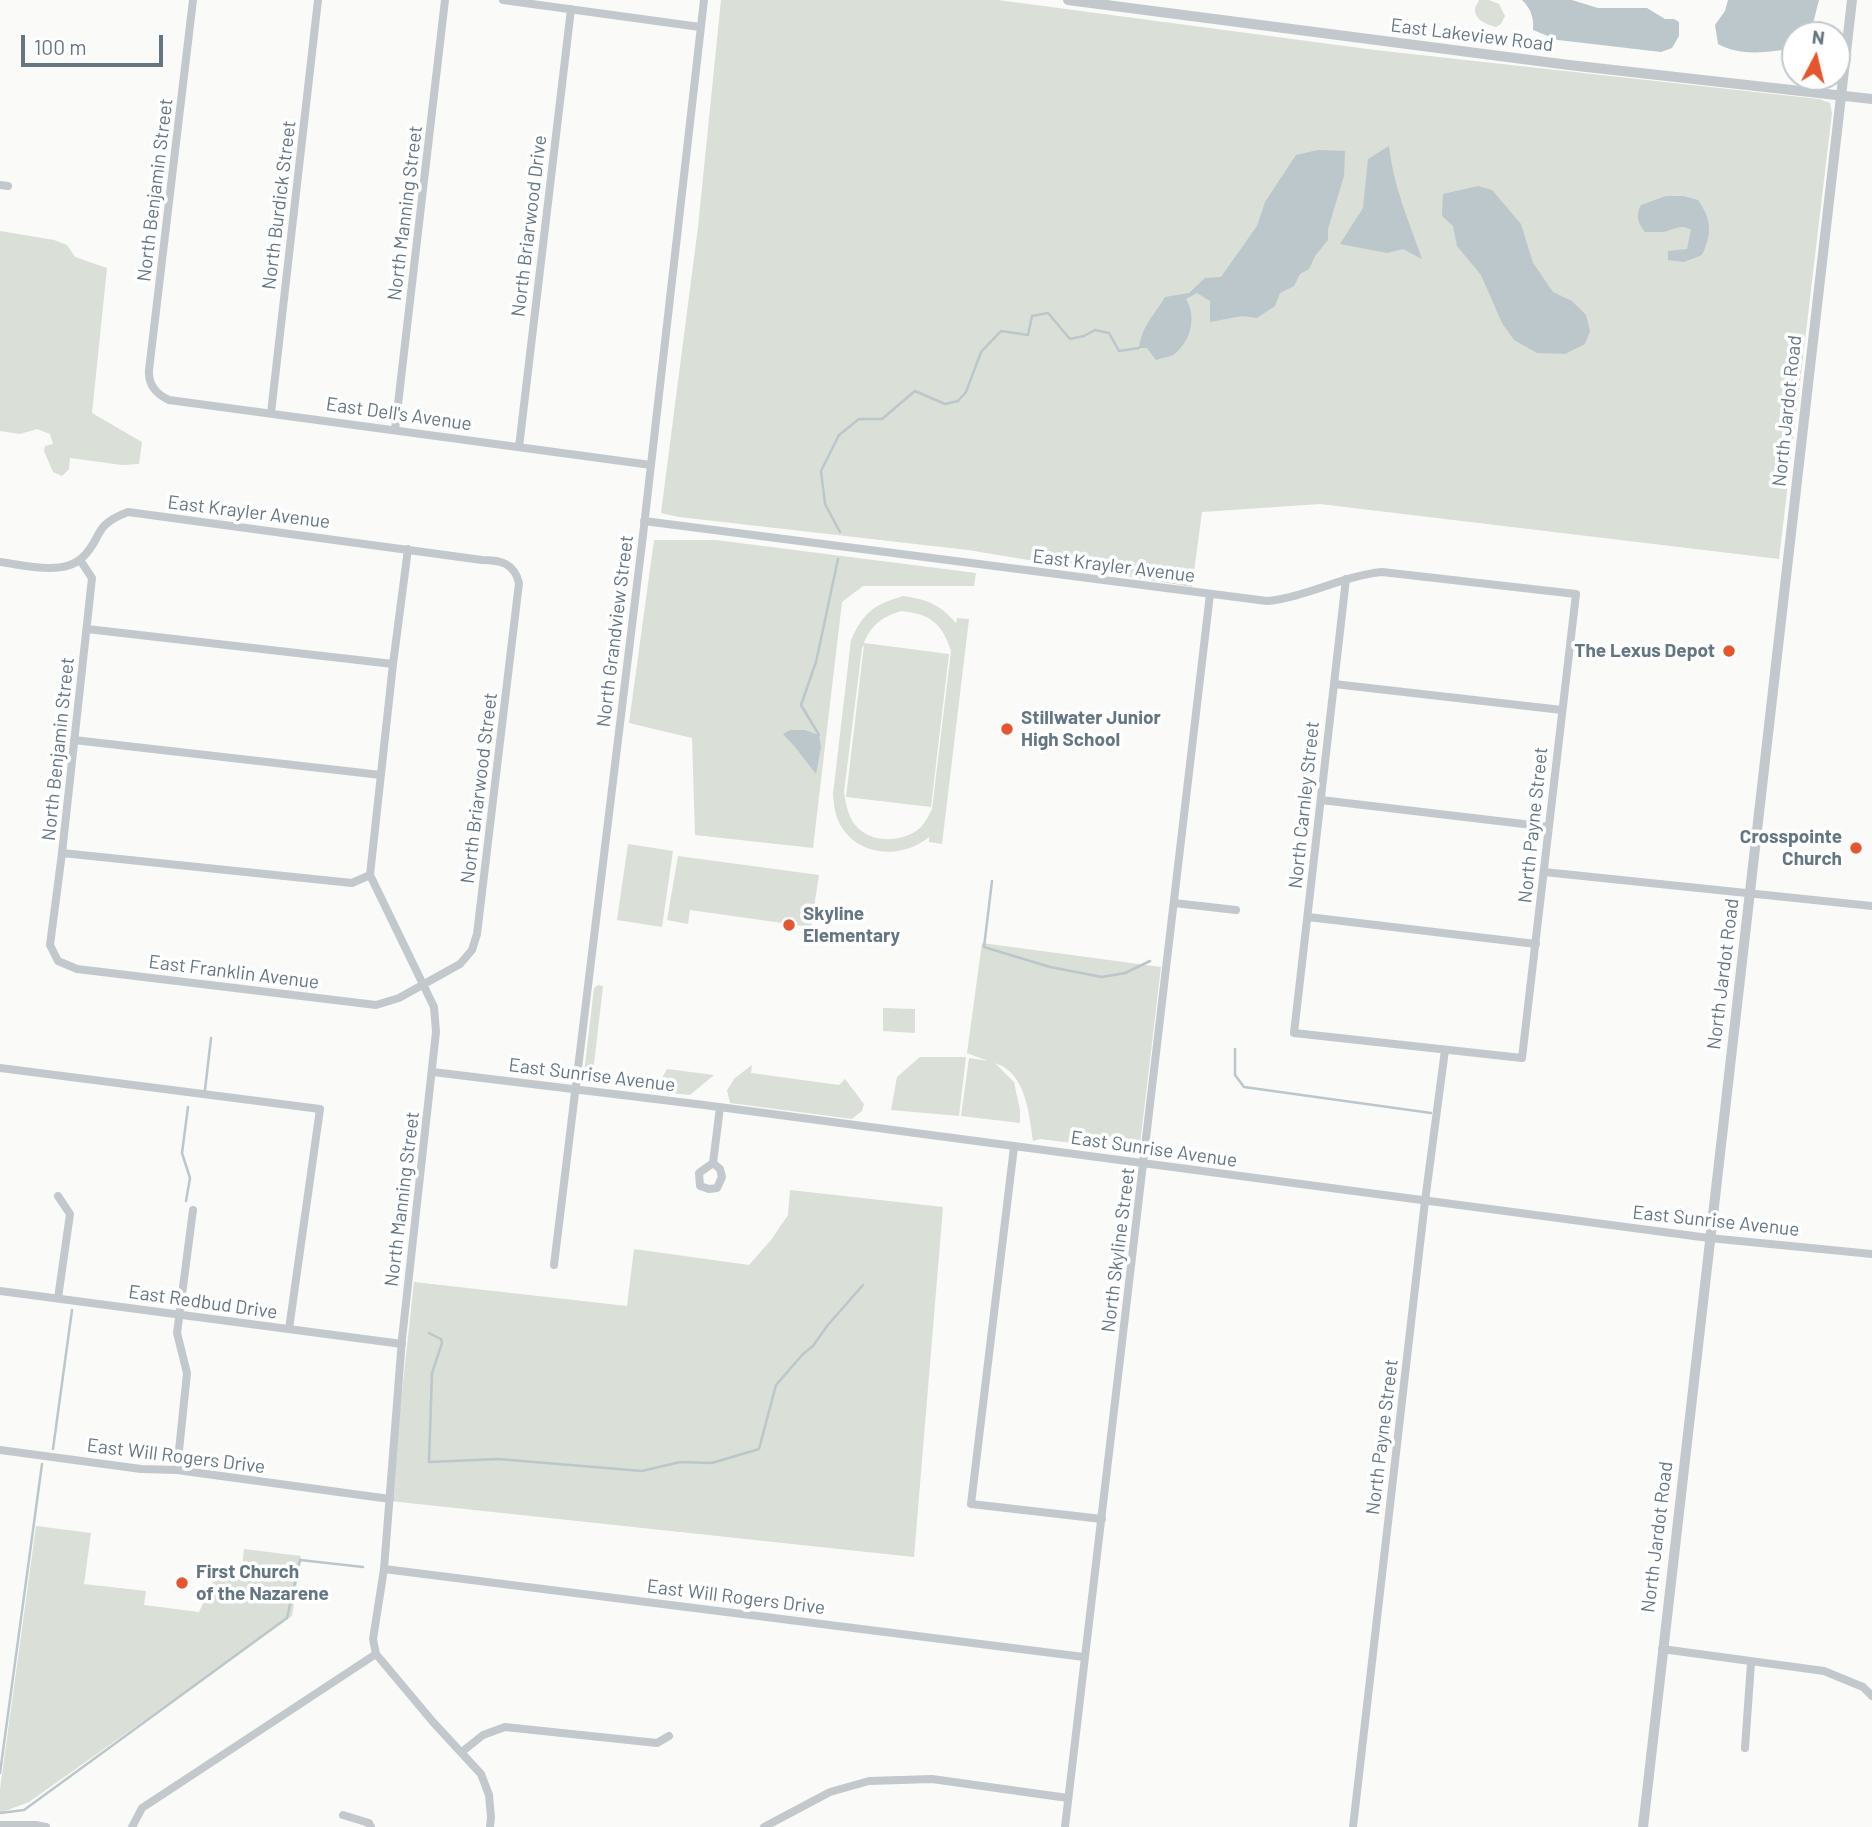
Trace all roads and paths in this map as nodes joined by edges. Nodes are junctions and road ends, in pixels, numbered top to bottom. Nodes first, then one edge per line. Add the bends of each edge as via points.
1 (193, 0) edge
2 (318, 0) edge
3 (445, 0) edge
4 (503, 0) edge
5 (704, 0) edge
6 (1068, 0) edge
7 (1852, 0) edge
8 (571, 9) junction
9 (700, 27) junction
10 (1840, 96) junction
11 (1872, 99) edge
12 (150, 384) joint
13 (271, 413) junction
14 (395, 430) junction
15 (519, 447) junction
16 (650, 465) junction
17 (644, 521) junction
18 (408, 549) junction
19 (80, 560) junction
20 (0, 562) edge
21 (513, 569) joint
22 (1346, 579) junction
23 (1210, 594) junction
24 (1576, 594) joint
25 (87, 629) junction
26 (393, 664) junction
27 (1334, 684) junction
28 (1562, 710) junction
29 (74, 740) junction
30 (382, 775) junction
31 (1321, 800) junction
32 (1549, 827) junction
33 (62, 853) junction
34 (1544, 872) junction
35 (370, 875) junction
36 (1750, 895) junction
37 (1174, 902) junction
38 (1872, 906) edge
39 (1236, 910) dead end
40 (1308, 917) junction
41 (1536, 944) junction
42 (50, 945) joint
43 (422, 984) junction
44 (1445, 1050) junction
45 (0, 1068) edge
46 (433, 1072) junction
47 (575, 1088) junction
48 (720, 1107) junction
49 (1014, 1147) junction
50 (713, 1163) dead end
51 (1144, 1164) junction
52 (58, 1196) dead end
53 (1425, 1201) junction
54 (193, 1210) dead end
55 (1709, 1238) junction
56 (1872, 1254) edge
57 (554, 1265) dead end
58 (0, 1291) edge
59 (58, 1298) junction
60 (179, 1315) junction
61 (289, 1329) junction
62 (402, 1344) junction
63 (0, 1450) edge
64 (177, 1470) junction
65 (390, 1499) junction
66 (1102, 1519) junction
67 (384, 1569) junction
68 (1662, 1649) junction
69 (376, 1654) junction
70 (1084, 1657) junction
71 (1751, 1663) junction
72 (1872, 1696) edge
73 (669, 1736) dead end
74 (1745, 1748) dead end
75 (463, 1751) junction
76 (1068, 1798) junction
77 (343, 1815) dead end
78 (0, 1825) edge
79 (46, 1827) edge
80 (132, 1827) edge
81 (371, 1827) edge
82 (490, 1827) edge
83 (764, 1827) edge
84 (1065, 1827) edge
85 (1353, 1827) edge
86 (1643, 1827) edge

1 - 12 street, North Benjamin Street
2 - 13 street, North Burdick Street
3 - 14 street, North Manning Street
4 - 8 street
5 - 9 street, North Grandview Street
6 - 10 street, East Lakeview Road
7 - 10 street, North Jardot Road
8 - 9 street
8 - 15 street, North Briarwood Drive
9 - 16 street, North Grandview Street
10 - 11 street, East Lakeview Road
10 - 36 street, North Jardot Road
12 - 13 street, East Dell's Avenue via 169,400
13 - 14 street, East Dell's Avenue
14 - 15 street, East Dell's Avenue
15 - 16 street, East Dell's Avenue
16 - 17 street, North Grandview Street
17 - 23 street, East Krayler Avenue
17 - 47 street, North Grandview Street
18 - 19 street, East Krayler Avenue via 128,512 104,524
18 - 21 street, East Krayler Avenue via 496,560
18 - 26 street
19 - 20 street via 60,567
19 - 25 street, North Benjamin Street via 92,578
21 - 43 street, North Briarwood Street via 519,583 477,934 472,950 460,964
22 - 23 street, East Krayler Avenue via 1291,598 1267,601
22 - 24 street, East Krayler Avenue via 1382,572
22 - 27 street, North Carnley Street
23 - 37 street, North Skyline Street
24 - 28 street, North Payne Street
25 - 26 street
25 - 29 street, North Benjamin Street
26 - 30 street
27 - 28 street
27 - 31 street, North Carnley Street
28 - 32 street, North Payne Street
29 - 30 street
29 - 33 street, North Benjamin Street
30 - 35 street
31 - 32 street
31 - 40 street, North Carnley Street
32 - 34 street, North Payne Street
33 - 35 street via 352,883
33 - 42 street, North Benjamin Street
34 - 36 street
34 - 41 street, North Payne Street
35 - 43 street, North Manning Street
36 - 38 street
36 - 55 street, North Jardot Road
37 - 39 street
37 - 51 street, North Skyline Street
40 - 41 street
40 - 44 street, North Carnley Street via 1294,1034
41 - 44 street, North Payne Street via 1522,1059
42 - 43 street, East Franklin Avenue via 58,961 77,969 376,1005
43 - 46 street, North Manning Street via 434,1007
44 - 53 street, North Payne Street
45 - 61 street via 320,1109
46 - 47 street, East Sunrise Avenue
46 - 62 street, North Manning Street
47 - 48 street, East Sunrise Avenue
47 - 57 street, North Grandview Street
48 - 49 street, East Sunrise Avenue
48 - 50 street
49 - 51 street, East Sunrise Avenue
49 - 66 street via 971,1504
51 - 53 street, East Sunrise Avenue
51 - 66 street, North Skyline Street
52 - 59 street via 70,1214
53 - 55 street, East Sunrise Avenue
53 - 85 street, North Payne Street
54 - 60 street
55 - 56 street, East Sunrise Avenue
55 - 68 street, North Jardot Road
58 - 59 street, East Redbud Drive
59 - 60 street, East Redbud Drive
60 - 61 street, East Redbud Drive
60 - 64 street via 177,1333 187,1373
61 - 62 street, East Redbud Drive
62 - 65 street, North Manning Street
63 - 64 street, East Will Rogers Drive
64 - 65 street, East Will Rogers Drive
65 - 67 street, North Manning Street
66 - 70 street, North Skyline Street
67 - 69 street, North Manning Street via 374,1627
67 - 70 street, East Will Rogers Drive
68 - 71 street
68 - 86 street, North Jardot Road
69 - 75 street
69 - 80 street via 142,1808
70 - 76 street, North Skyline Street
71 - 72 street via 1824,1671 1863,1687
71 - 74 street
73 - 75 street via 657,1743 505,1727 483,1735
75 - 82 street via 481,1774 489,1795
76 - 83 street via 932,1779 869,1781 830,1792
76 - 84 street, North Skyline Street
77 - 81 street
78 - 79 street

